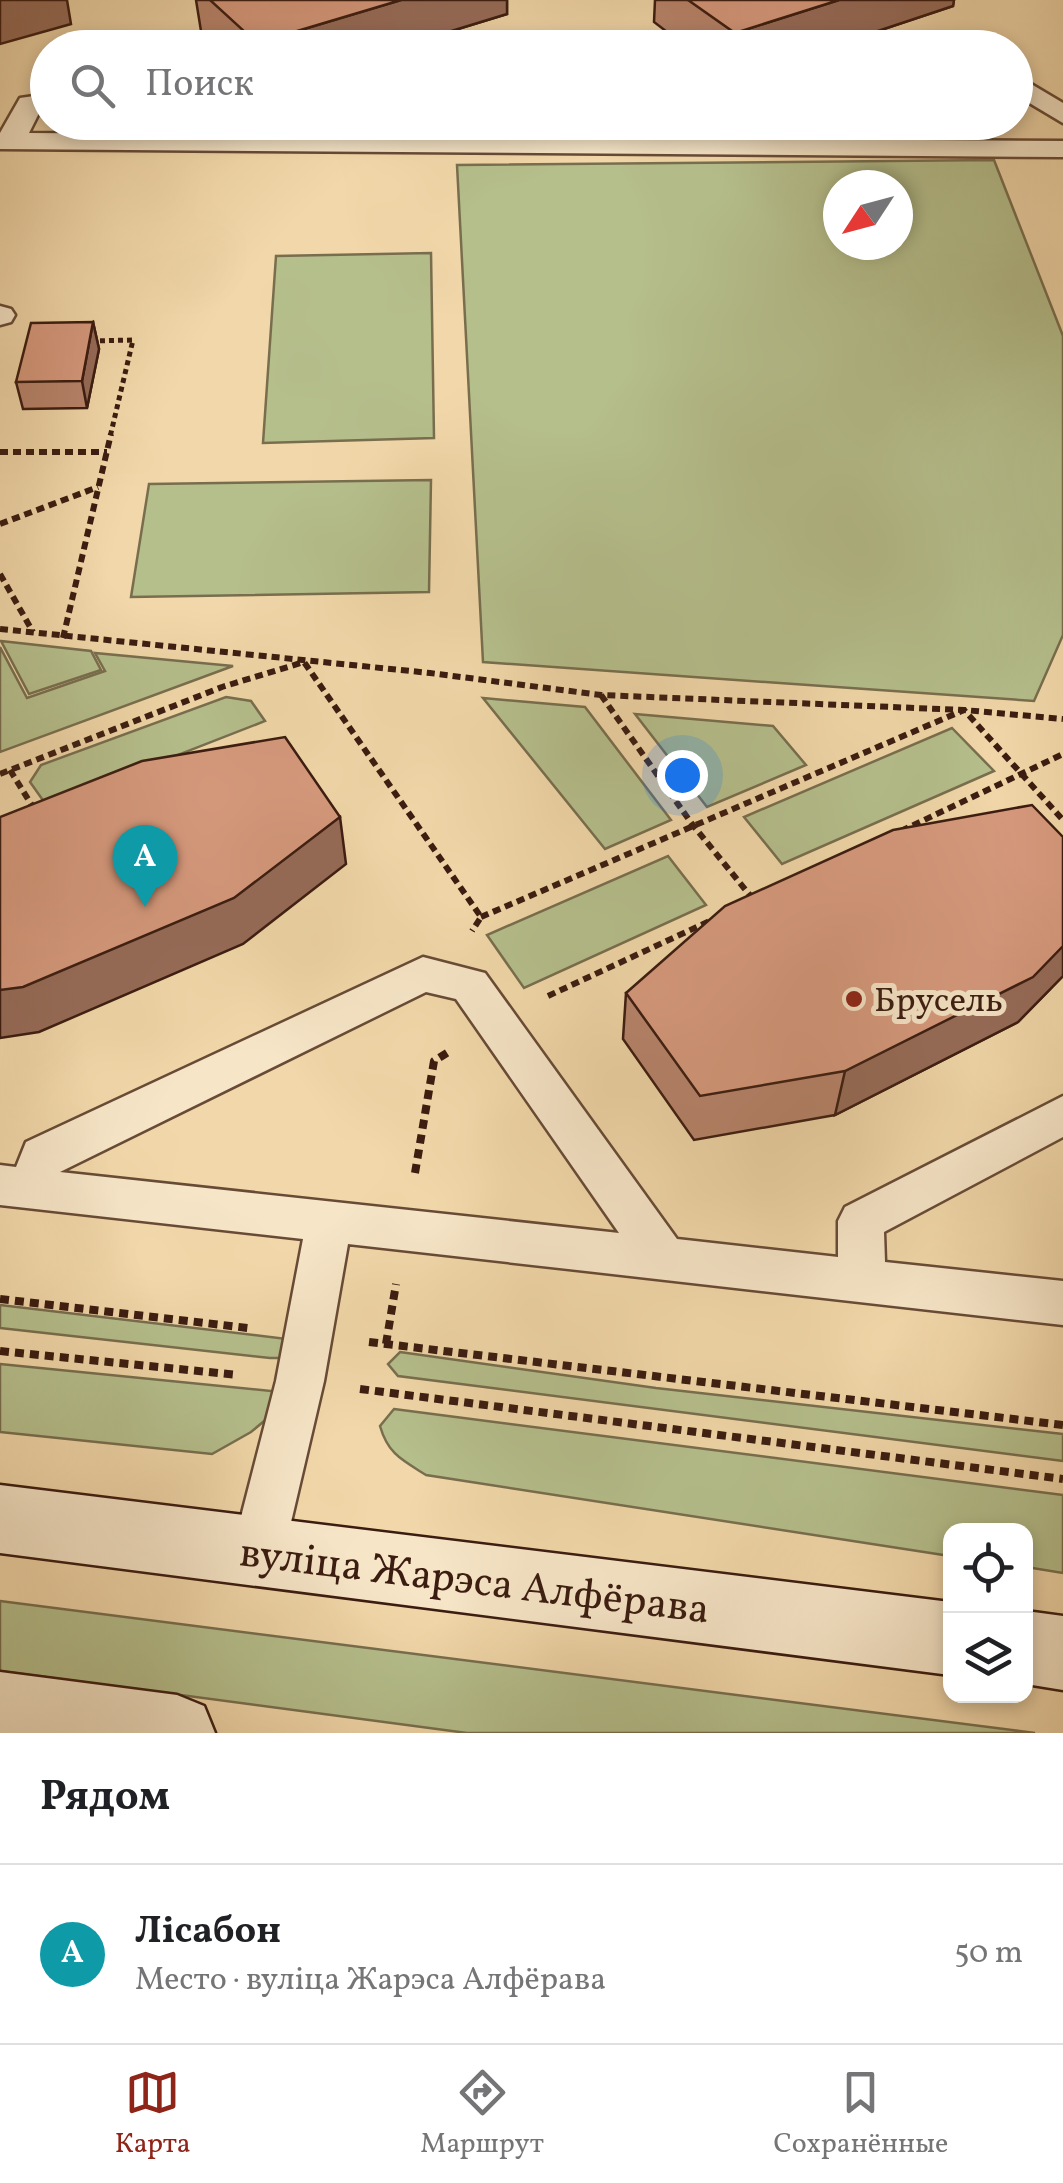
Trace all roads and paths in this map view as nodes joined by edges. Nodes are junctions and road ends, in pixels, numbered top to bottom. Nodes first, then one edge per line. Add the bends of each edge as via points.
1 (1033, 95) edge
2 (30, 104) edge
3 (1063, 115) edge
4 (30, 140) edge
5 (879, 140) edge
6 (5, 141) edge
7 (1063, 150) edge
8 (76, 342) edge
9 (0, 452) edge
10 (107, 452) junction
11 (100, 487) junction
12 (0, 524) edge
13 (0, 574) edge
14 (0, 630) edge
15 (33, 632) junction
16 (63, 638) junction
17 (304, 662) junction
18 (601, 696) junction
19 (964, 710) junction
20 (1063, 719) edge
21 (1063, 754) edge
22 (10, 770) junction
23 (0, 774) edge
24 (1020, 774) junction
25 (39, 816) edge
26 (1063, 820) edge
27 (692, 824) junction
28 (896, 833) edge
29 (772, 892) edge
30 (754, 900) junction
31 (736, 908) edge
32 (720, 916) edge
33 (481, 917) junction
34 (442, 978) junction
35 (496, 1021) junction
36 (1063, 1116) edge
37 (16, 1186) edge
38 (329, 1221) junction
39 (664, 1259) junction
40 (862, 1280) junction
41 (0, 1299) edge
42 (1063, 1302) edge
43 (0, 1351) edge
44 (304, 1358) junction
45 (1063, 1426) edge
46 (1063, 1479) edge
47 (0, 1520) edge
48 (258, 1552) junction
49 (943, 1638) edge
50 (1033, 1649) edge
51 (1063, 1653) edge
52 (0, 1709) edge
53 (178, 1733) edge

1 - 3 lane
2 - 6 lane
4 - 6 lane
5 - 7 lane
8 - 10 path via 133,340
9 - 10 path
10 - 11 path
11 - 12 path
11 - 16 path
13 - 15 path
14 - 15 path
15 - 16 path
16 - 17 path
17 - 18 path
17 - 22 path
17 - 33 path
18 - 19 path
18 - 27 path
19 - 20 path
19 - 24 path
19 - 27 path
21 - 24 path
22 - 23 path
22 - 25 path
24 - 26 path
24 - 28 path
27 - 30 path
27 - 33 path
29 - 30 path
30 - 31 path
32 - 35 path
33 - 34 path
34 - 35 lane via 470,984
34 - 37 lane via 423,974 42,1156
35 - 39 lane
36 - 40 lane via 861,1221
37 - 38 lane
38 - 39 lane
38 - 44 lane
39 - 40 lane
40 - 42 lane
41 - 44 path
43 - 44 path
44 - 45 path
44 - 46 path
44 - 48 lane
47 - 48 main road, вуліца Жарэса Алфёрава
48 - 49 main road, вуліца Жарэса Алфёрава
50 - 51 main road
52 - 53 main road

